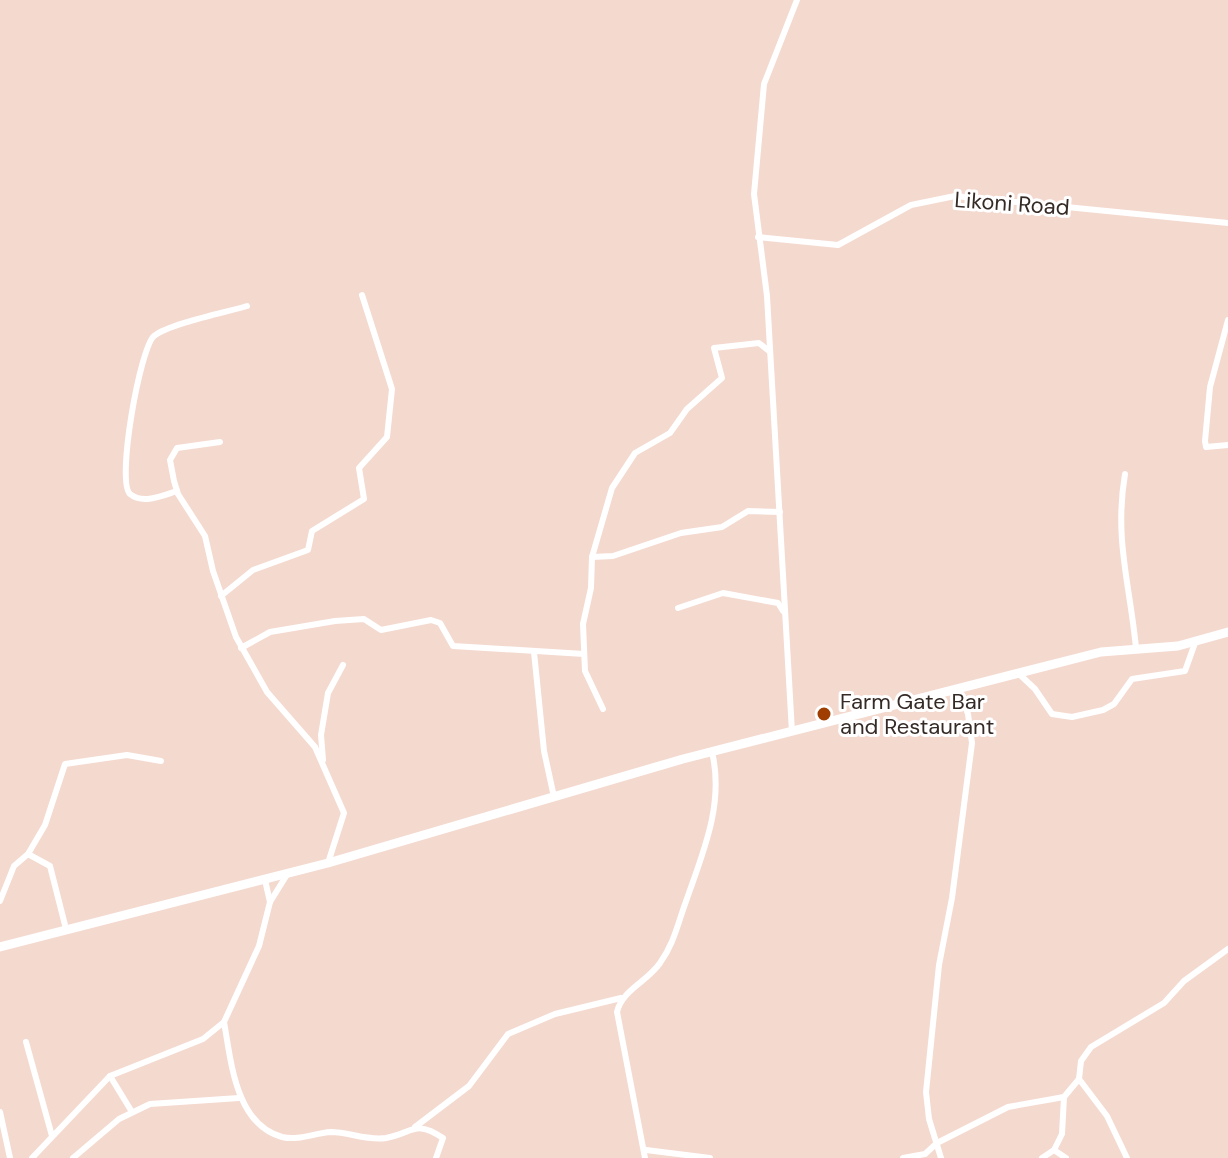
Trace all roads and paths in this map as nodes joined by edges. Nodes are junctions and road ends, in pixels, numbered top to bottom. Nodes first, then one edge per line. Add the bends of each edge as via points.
1 (797, 0) edge
2 (1228, 223) edge
3 (758, 237) junction
4 (362, 295) dead end
5 (247, 306) dead end
6 (1228, 320) edge
7 (769, 351) junction
8 (220, 442) dead end
9 (1228, 445) edge
10 (1125, 474) dead end
11 (177, 491) junction
12 (780, 512) junction
13 (592, 557) junction
14 (221, 596) junction
15 (678, 608) dead end
16 (784, 612) junction
17 (1228, 632) edge
18 (1195, 643) junction
19 (241, 648) junction
20 (1136, 648) junction
21 (534, 652) junction
22 (584, 654) junction
23 (343, 665) dead end
24 (1018, 673) junction
25 (959, 690) junction
26 (603, 709) dead end
27 (792, 732) junction
28 (712, 752) junction
29 (161, 761) dead end
30 (323, 762) junction
31 (554, 797) junction
32 (28, 854) junction
33 (328, 863) junction
34 (289, 872) junction
35 (265, 880) junction
36 (0, 901) edge
37 (270, 902) junction
38 (66, 929) junction
39 (0, 947) edge
40 (1228, 949) edge
41 (622, 998) junction
42 (224, 1022) junction
43 (26, 1042) dead end
44 (110, 1076) junction
45 (1079, 1079) junction
46 (1064, 1097) junction
47 (239, 1098) junction
48 (0, 1112) edge
49 (132, 1112) junction
50 (415, 1127) junction
51 (52, 1136) junction
52 (937, 1143) junction
53 (1054, 1150) junction
54 (646, 1154) edge
55 (925, 1154) junction
56 (10, 1158) edge
57 (32, 1158) edge
58 (73, 1158) edge
59 (436, 1158) edge
60 (703, 1158) edge
61 (903, 1158) edge
62 (935, 1158) edge
63 (941, 1158) edge
64 (1042, 1158) edge
65 (1066, 1158) edge
66 (1127, 1158) edge

1 - 3 street via 761,99 754,194
2 - 3 street, Likoni Road via 955,196 911,205 838,245
3 - 7 street
4 - 14 street via 392,389 387,437 359,468 364,499 312,531 308,550 253,570
5 - 11 street via 157,334 146,349 125,453 125,487 140,499
6 - 9 street via 1210,387 1205,441 1206,447
7 - 12 street
7 - 13 street via 753,342 714,348 722,378 687,409 670,433 630,458 612,488
8 - 11 street via 186,445 173,453
10 - 20 street via 1122,568
11 - 14 street via 203,531
12 - 13 street via 748,511 722,527
12 - 16 street
13 - 22 street
14 - 19 street
15 - 16 street via 735,593 780,604
16 - 27 street
17 - 18 street
18 - 20 street
18 - 24 street via 1185,671 1132,679 1110,707 1081,716 1052,714
19 - 21 street via 270,632 364,619 381,630 431,620 440,623 453,646
19 - 30 street via 267,692
20 - 24 street
21 - 22 street
21 - 31 street
22 - 26 street via 585,671
23 - 30 street via 328,693
24 - 25 street
25 - 27 street
25 - 52 street via 972,743 928,1078 927,1106
27 - 28 street
28 - 31 street
28 - 41 street via 716,786 710,830 676,934 655,971
29 - 32 street via 127,755 65,764 45,825
30 - 33 street via 344,813
31 - 33 street
32 - 36 street via 14,866
32 - 38 street via 50,866
33 - 34 street
34 - 35 street
34 - 37 street
35 - 37 street
35 - 38 street
37 - 42 street via 259,946
38 - 39 street
40 - 45 street via 1164,1003 1093,1046 1081,1061
41 - 50 street via 555,1014 508,1034 469,1086
41 - 54 street via 617,1022
42 - 44 street via 203,1039
42 - 47 street
43 - 51 street
44 - 49 street
44 - 51 street
45 - 46 street
45 - 66 street via 1107,1116
46 - 52 street via 1008,1107
46 - 53 street via 1062,1134
47 - 49 street via 156,1103
47 - 50 street via 266,1129 282,1137 329,1132 378,1139
48 - 56 street
49 - 58 street
50 - 59 street via 443,1138
51 - 57 street
52 - 55 street
52 - 63 street
53 - 64 street
53 - 65 street
54 - 60 street
55 - 61 street
55 - 62 street

